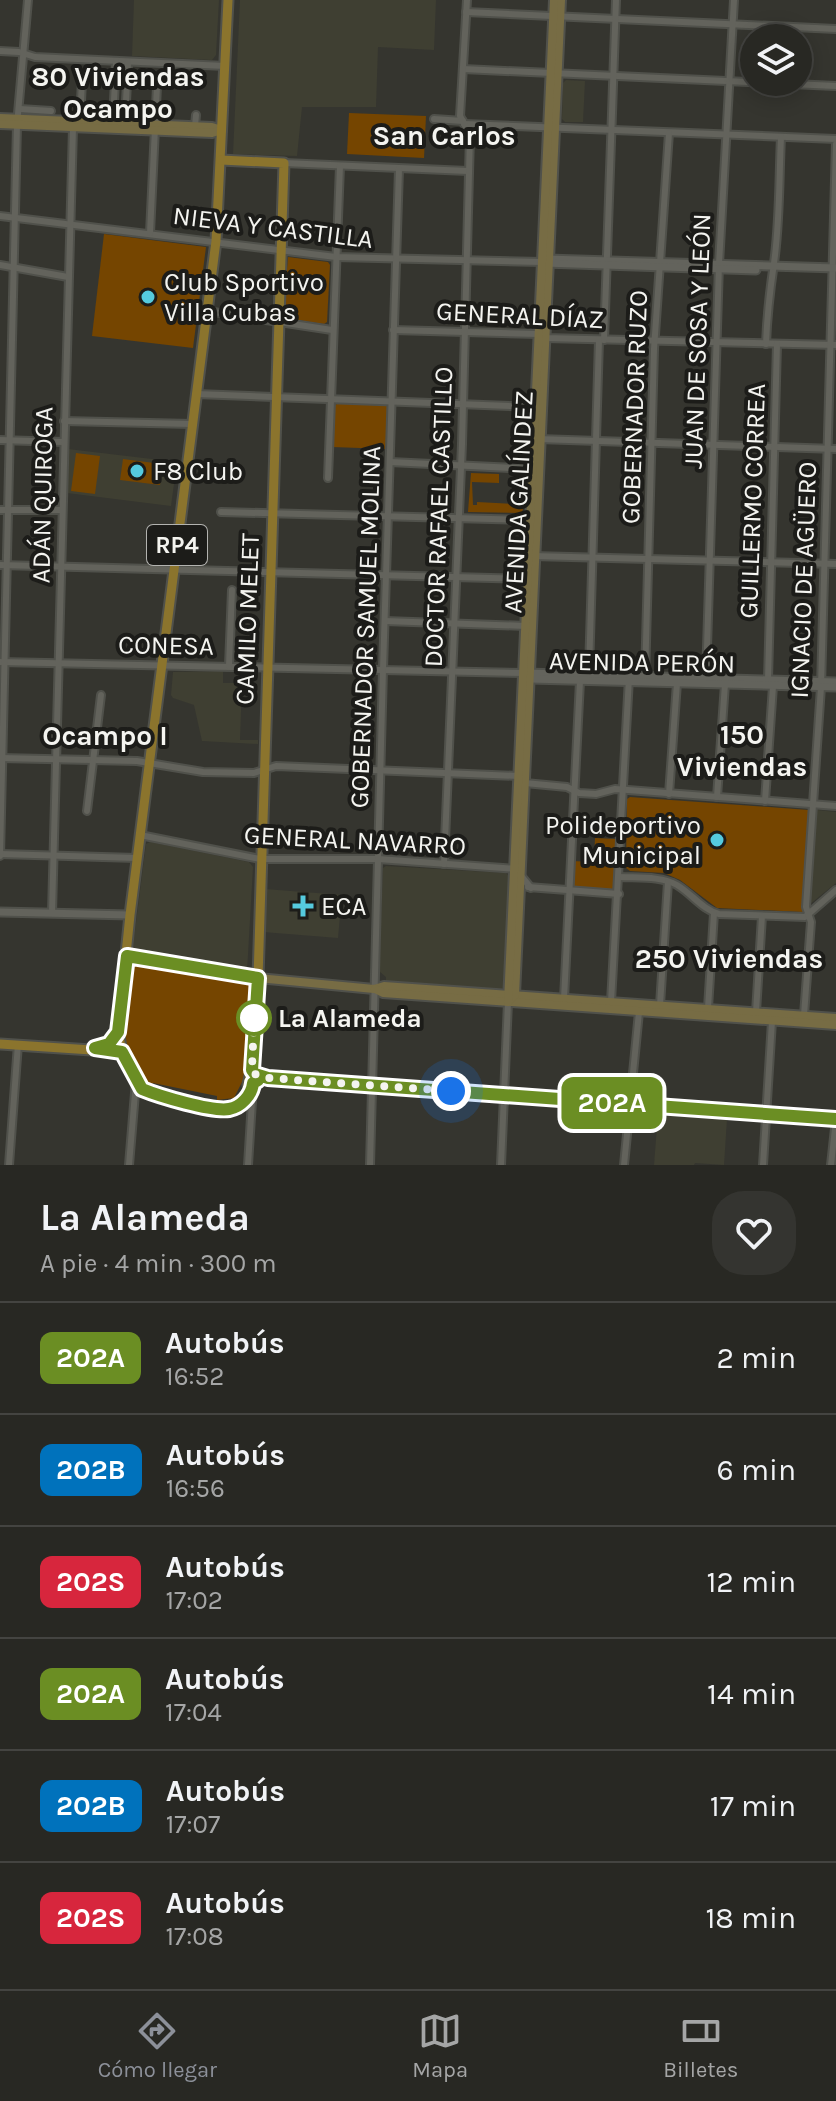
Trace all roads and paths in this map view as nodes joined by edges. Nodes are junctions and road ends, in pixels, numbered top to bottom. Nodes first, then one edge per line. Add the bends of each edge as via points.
1 (28, 0) edge
2 (228, 0) edge
3 (467, 0) edge
4 (554, 0) edge
5 (561, 0) edge
6 (616, 0) edge
7 (734, 0) edge
8 (466, 12) junction
9 (556, 16) junction
10 (615, 19) junction
11 (733, 24) junction
12 (836, 29) edge
13 (0, 51) edge
14 (25, 54) junction
15 (116, 61) junction
16 (128, 62) junction
17 (225, 66) junction
18 (463, 69) junction
19 (554, 73) junction
20 (613, 77) junction
21 (82, 81) dead end
22 (730, 82) junction
23 (157, 86) dead end
24 (836, 86) edge
25 (114, 101) dead end
26 (126, 102) dead end
27 (51, 111) dead end
28 (196, 115) dead end
29 (19, 117) junction
30 (0, 118) edge
31 (434, 119) dead end
32 (464, 123) junction
33 (0, 124) edge
34 (76, 124) junction
35 (478, 124) junction
36 (195, 126) junction
37 (155, 127) junction
38 (552, 127) junction
39 (222, 130) junction
40 (612, 130) junction
41 (669, 133) junction
42 (470, 135) junction
43 (726, 135) junction
44 (781, 137) junction
45 (836, 141) edge
46 (221, 160) junction
47 (284, 163) junction
48 (340, 166) junction
49 (399, 169) junction
50 (468, 171) junction
51 (0, 216) edge
52 (17, 217) junction
53 (70, 224) junction
54 (150, 233) junction
55 (216, 241) junction
56 (281, 250) junction
57 (336, 257) junction
58 (396, 261) junction
59 (466, 261) junction
60 (546, 261) junction
61 (607, 263) junction
62 (0, 265) edge
63 (661, 265) junction
64 (718, 267) junction
65 (15, 268) junction
66 (773, 268) junction
67 (834, 270) edge
68 (68, 277) junction
69 (207, 311) junction
70 (278, 322) junction
71 (332, 330) junction
72 (393, 330) junction
73 (464, 332) junction
74 (542, 336) junction
75 (601, 340) junction
76 (655, 341) junction
77 (715, 343) junction
78 (766, 344) junction
79 (777, 344) junction
80 (833, 345) edge
81 (0, 353) edge
82 (12, 354) junction
83 (196, 394) junction
84 (275, 398) junction
85 (329, 400) junction
86 (391, 402) junction
87 (463, 405) junction
88 (536, 407) junction
89 (64, 421) junction
90 (192, 424) junction
91 (537, 439) junction
92 (0, 440) edge
93 (595, 440) junction
94 (9, 441) junction
95 (63, 442) junction
96 (652, 442) junction
97 (712, 444) junction
98 (774, 445) junction
99 (827, 449) junction
100 (836, 449) edge
101 (390, 462) junction
102 (461, 465) junction
103 (533, 469) junction
104 (328, 478) dead end
105 (4, 510) edge
106 (62, 510) junction
107 (221, 512) dead end
108 (273, 514) junction
109 (388, 516) junction
110 (459, 519) junction
111 (534, 520) junction
112 (532, 556) junction
113 (593, 557) junction
114 (649, 559) junction
115 (710, 561) junction
116 (770, 562) junction
117 (824, 564) junction
118 (836, 564) edge
119 (3, 565) edge
120 (61, 567) junction
121 (174, 569) junction
122 (271, 572) junction
123 (386, 575) junction
124 (457, 577) junction
125 (531, 579) junction
126 (232, 590) dead end
127 (385, 621) junction
128 (455, 624) junction
129 (526, 626) junction
130 (2, 662) edge
131 (58, 662) junction
132 (161, 666) junction
133 (229, 666) junction
134 (268, 666) junction
135 (383, 669) junction
136 (453, 672) junction
137 (528, 675) junction
138 (583, 678) junction
139 (629, 679) junction
140 (645, 680) junction
141 (706, 681) junction
142 (677, 683) junction
143 (770, 683) junction
144 (725, 684) junction
145 (821, 684) junction
146 (836, 685) edge
147 (101, 695) dead end
148 (1, 758) edge
149 (55, 759) junction
150 (93, 760) junction
151 (149, 764) junction
152 (380, 769) junction
153 (263, 771) junction
154 (448, 772) junction
155 (522, 780) junction
156 (572, 789) junction
157 (621, 789) junction
158 (669, 794) junction
159 (717, 797) junction
160 (765, 801) junction
161 (813, 804) junction
162 (836, 806) edge
163 (87, 811) dead end
164 (140, 835) junction
165 (0, 855) edge
166 (53, 855) junction
167 (137, 858) junction
168 (260, 859) junction
169 (378, 859) junction
170 (444, 864) junction
171 (518, 869) junction
172 (620, 877) junction
173 (668, 882) junction
174 (520, 887) junction
175 (531, 888) junction
176 (836, 890) edge
177 (571, 891) junction
178 (619, 894) junction
179 (0, 912) edge
180 (52, 913) junction
181 (714, 913) junction
182 (808, 914) junction
183 (130, 915) junction
184 (762, 916) junction
185 (127, 956) junction
186 (258, 978) junction
187 (374, 989) junction
188 (511, 998) junction
189 (564, 999) junction
190 (611, 1002) junction
191 (660, 1005) junction
192 (708, 1008) junction
193 (639, 1012) junction
194 (756, 1012) junction
195 (804, 1015) junction
196 (836, 1018) edge
197 (772, 1021) junction
198 (836, 1025) edge
199 (118, 1032) junction
200 (0, 1044) edge
201 (18, 1044) junction
202 (95, 1048) junction
203 (122, 1052) junction
204 (252, 1079) junction
205 (136, 1081) junction
206 (372, 1086) junction
207 (503, 1095) junction
208 (629, 1104) junction
209 (767, 1114) junction
210 (836, 1119) edge
211 (9, 1165) edge
212 (129, 1165) edge
213 (248, 1165) edge
214 (370, 1165) edge
215 (501, 1165) edge
216 (624, 1165) edge
217 (763, 1165) edge
218 (831, 1165) edge

1 - 14 street
2 - 17 main road, RP4
3 - 8 street
4 - 9 main road, AVENIDA GALÍNDEZ
5 - 9 main road, AVENIDA GALÍNDEZ
6 - 10 street
7 - 11 street, JUAN DE SOSA Y LEÓN
8 - 9 street
8 - 18 street
9 - 10 street
9 - 19 main road, AVENIDA GALÍNDEZ
10 - 11 street
10 - 20 street
11 - 12 street
11 - 22 street, JUAN DE SOSA Y LEÓN
13 - 14 street
14 - 15 street
14 - 29 street
15 - 16 street
15 - 25 street
16 - 17 street
16 - 26 street
17 - 39 main road, RP4
18 - 19 street
18 - 32 street
19 - 20 street
19 - 38 main road, AVENIDA GALÍNDEZ
20 - 22 street
20 - 40 street
21 - 34 street, ADÁN QUIROGA
22 - 24 street
22 - 43 street, JUAN DE SOSA Y LEÓN
23 - 37 street
27 - 29 street
28 - 36 street
29 - 30 main road
29 - 33 main road
29 - 34 main road
29 - 52 street
31 - 32 street
32 - 35 street
32 - 42 street
34 - 37 main road
34 - 53 street, ADÁN QUIROGA
35 - 38 street
35 - 42 street
36 - 37 main road
36 - 39 main road
37 - 39 main road
37 - 54 street
38 - 40 street
38 - 60 main road, AVENIDA GALÍNDEZ
39 - 46 main road, RP4
40 - 41 street
40 - 61 street
41 - 43 street
41 - 63 street, GOBERNADOR RUZO
42 - 50 street, DOCTOR RAFAEL CASTILLO
43 - 44 street
43 - 64 street, JUAN DE SOSA Y LEÓN
44 - 45 street
44 - 66 street
45 - 67 street, IGNACIO DE AGÜERO
46 - 47 main road
46 - 55 main road, RP4
47 - 48 street
47 - 56 main road, CAMILO MELET
48 - 49 street
48 - 57 street
49 - 50 street
49 - 58 street, GOBERNADOR SAMUEL MOLINA
50 - 59 street, DOCTOR RAFAEL CASTILLO
51 - 52 street, NIEVA Y CASTILLA
52 - 53 street, NIEVA Y CASTILLA
52 - 65 street
53 - 54 street, NIEVA Y CASTILLA
53 - 68 street, ADÁN QUIROGA
54 - 55 street, NIEVA Y CASTILLA
55 - 56 street, NIEVA Y CASTILLA
55 - 69 main road, RP4
56 - 57 street, NIEVA Y CASTILLA
56 - 70 main road, CAMILO MELET
57 - 58 street, NIEVA Y CASTILLA
57 - 71 street
58 - 59 street, NIEVA Y CASTILLA
58 - 72 street, GOBERNADOR SAMUEL MOLINA
59 - 60 street, NIEVA Y CASTILLA
59 - 73 street, DOCTOR RAFAEL CASTILLO
60 - 61 street
60 - 74 main road, AVENIDA GALÍNDEZ
61 - 63 street
61 - 75 street
62 - 65 street
63 - 64 street
63 - 76 street, GOBERNADOR RUZO
64 - 66 street
64 - 77 street, JUAN DE SOSA Y LEÓN
65 - 68 street
65 - 82 street
66 - 67 street
66 - 78 street
67 - 80 street, IGNACIO DE AGÜERO
68 - 89 street, ADÁN QUIROGA
69 - 70 street
69 - 83 main road, RP4
70 - 71 street
70 - 84 main road, CAMILO MELET
71 - 85 street
72 - 73 street, GENERAL DÍAZ
72 - 86 street, GOBERNADOR SAMUEL MOLINA
73 - 74 street, GENERAL DÍAZ
73 - 87 street, DOCTOR RAFAEL CASTILLO
74 - 75 street, GENERAL DÍAZ
74 - 88 main road, AVENIDA GALÍNDEZ
74 - 91 main road, AVENIDA GALÍNDEZ
75 - 76 street, GENERAL DÍAZ
75 - 93 street
76 - 77 street, GENERAL DÍAZ
76 - 96 street, GOBERNADOR RUZO
77 - 78 street, GENERAL DÍAZ
77 - 97 street, JUAN DE SOSA Y LEÓN
78 - 79 street, GENERAL DÍAZ
79 - 80 street, GENERAL DÍAZ
79 - 98 street, GUILLERMO CORREA
80 - 99 street, IGNACIO DE AGÜERO
81 - 82 street
82 - 94 street
83 - 84 street
83 - 90 main road, RP4
84 - 85 street
84 - 108 main road, CAMILO MELET
85 - 86 street
85 - 104 street
86 - 87 street
86 - 101 street, GOBERNADOR SAMUEL MOLINA
87 - 88 street
87 - 102 street, DOCTOR RAFAEL CASTILLO
88 - 91 main road, AVENIDA GALÍNDEZ
89 - 90 street
89 - 95 street, ADÁN QUIROGA
90 - 121 main road, RP4
91 - 93 street
91 - 103 main road, AVENIDA GALÍNDEZ
91 - 111 main road, AVENIDA GALÍNDEZ
92 - 94 street
93 - 96 street
93 - 113 street
94 - 95 street
94 - 105 street
95 - 106 street, ADÁN QUIROGA
96 - 97 street
96 - 114 street, GOBERNADOR RUZO
97 - 98 street
97 - 115 street, JUAN DE SOSA Y LEÓN
98 - 99 street
98 - 116 street, GUILLERMO CORREA
99 - 100 street
99 - 117 street, IGNACIO DE AGÜERO
101 - 102 street
101 - 109 street, GOBERNADOR SAMUEL MOLINA
102 - 103 street
102 - 110 street, DOCTOR RAFAEL CASTILLO
103 - 111 main road, AVENIDA GALÍNDEZ
105 - 106 street
105 - 119 street
106 - 120 street, ADÁN QUIROGA
107 - 108 street
108 - 109 street
108 - 122 main road, CAMILO MELET
109 - 110 street
109 - 123 street, GOBERNADOR SAMUEL MOLINA
110 - 111 street
110 - 124 street, DOCTOR RAFAEL CASTILLO
111 - 112 main road, AVENIDA GALÍNDEZ
112 - 113 street
112 - 125 main road, AVENIDA GALÍNDEZ
113 - 114 street
113 - 138 street via 589,671
114 - 115 street
114 - 140 street, GOBERNADOR RUZO
115 - 116 street
115 - 141 street, JUAN DE SOSA Y LEÓN
116 - 117 street
116 - 143 street, GUILLERMO CORREA
117 - 118 street
117 - 145 street, IGNACIO DE AGÜERO
119 - 120 street
119 - 130 street
120 - 121 street
120 - 131 street, ADÁN QUIROGA
121 - 122 street
121 - 132 main road, RP4
122 - 123 street
122 - 134 main road, CAMILO MELET
123 - 124 street
123 - 127 street, GOBERNADOR SAMUEL MOLINA
124 - 125 street
124 - 128 street, DOCTOR RAFAEL CASTILLO
125 - 129 main road, AVENIDA GALÍNDEZ
125 - 137 main road, AVENIDA GALÍNDEZ
126 - 133 street
127 - 128 street
127 - 135 street, GOBERNADOR SAMUEL MOLINA
128 - 129 street
128 - 136 street, DOCTOR RAFAEL CASTILLO
129 - 137 main road, AVENIDA GALÍNDEZ
130 - 131 street, CONESA
130 - 148 street
131 - 132 street, CONESA
131 - 149 street, ADÁN QUIROGA
132 - 133 street, CONESA
132 - 151 main road, RP4
133 - 134 street, CONESA
134 - 135 street, CONESA
134 - 153 main road, CAMILO MELET
135 - 136 street, CONESA
135 - 152 street, GOBERNADOR SAMUEL MOLINA
136 - 137 street, CONESA
136 - 154 street, DOCTOR RAFAEL CASTILLO
137 - 138 street, AVENIDA PERÓN
137 - 155 main road, AVENIDA GALÍNDEZ
138 - 139 street, AVENIDA PERÓN
138 - 156 street
139 - 140 street, AVENIDA PERÓN
139 - 157 street
140 - 141 street, AVENIDA PERÓN
140 - 142 street, AVENIDA PERÓN
141 - 142 street, AVENIDA PERÓN
141 - 143 street, AVENIDA PERÓN
141 - 144 street, AVENIDA PERÓN
142 - 158 street
143 - 144 street, AVENIDA PERÓN
143 - 145 street, AVENIDA PERÓN
143 - 160 street, GUILLERMO CORREA
144 - 159 street
145 - 146 street, AVENIDA PERÓN
145 - 161 street, IGNACIO DE AGÜERO
147 - 150 street
148 - 149 street
148 - 165 street
149 - 150 street
149 - 166 street, ADÁN QUIROGA
150 - 151 street
150 - 163 street
151 - 153 street via 203,772
151 - 164 main road, RP4
152 - 153 street via 276,766
152 - 154 street
152 - 169 street, GOBERNADOR SAMUEL MOLINA
153 - 168 main road, CAMILO MELET
154 - 155 street
154 - 170 street, DOCTOR RAFAEL CASTILLO
155 - 156 street
155 - 171 main road, AVENIDA GALÍNDEZ
156 - 157 street via 596,794
156 - 177 street
157 - 158 street
157 - 172 street
158 - 159 street
159 - 160 street
160 - 161 street
161 - 162 street
161 - 182 street, IGNACIO DE AGÜERO
164 - 167 main road, RP4
164 - 168 street, GENERAL NAVARRO
165 - 166 street
166 - 167 street
166 - 180 street, ADÁN QUIROGA
167 - 183 main road, RP4
168 - 169 street, GENERAL NAVARRO
168 - 186 main road, CAMILO MELET
169 - 170 street, GENERAL NAVARRO
169 - 187 street, GOBERNADOR SAMUEL MOLINA
170 - 171 street, GENERAL NAVARRO
171 - 174 main road, AVENIDA GALÍNDEZ
171 - 175 street
171 - 188 main road, AVENIDA GALÍNDEZ
172 - 173 street
172 - 178 street
173 - 181 street
173 - 191 street
174 - 175 street
174 - 188 main road, AVENIDA GALÍNDEZ
175 - 177 street
176 - 182 street
177 - 178 street
177 - 189 street
178 - 190 street
179 - 180 street
180 - 183 street
181 - 184 street
181 - 192 street
182 - 184 street
182 - 195 street, IGNACIO DE AGÜERO
183 - 185 main road, RP4
184 - 194 street
185 - 186 main road
185 - 199 main road, RP4
186 - 187 main road
186 - 204 main road, CAMILO MELET
187 - 188 main road
187 - 206 street, GOBERNADOR SAMUEL MOLINA
188 - 189 main road
188 - 193 main road
188 - 207 street, AVENIDA GALÍNDEZ
189 - 190 main road
190 - 191 main road
191 - 192 main road
192 - 194 main road
193 - 197 main road
193 - 208 street
194 - 195 main road
195 - 196 main road
197 - 198 main road
197 - 209 street
199 - 202 main road via 109,1044
199 - 203 main road, RP4
200 - 201 main road
201 - 202 main road
201 - 211 street
202 - 203 main road
203 - 205 main road
204 - 205 main road via 239,1105 223,1109 149,1092
204 - 206 main road
204 - 213 street
205 - 212 street
206 - 207 main road
206 - 214 street, GOBERNADOR SAMUEL MOLINA
207 - 208 main road
207 - 215 street, AVENIDA GALÍNDEZ
208 - 209 main road
208 - 216 street
209 - 210 main road
209 - 217 street
210 - 218 street

